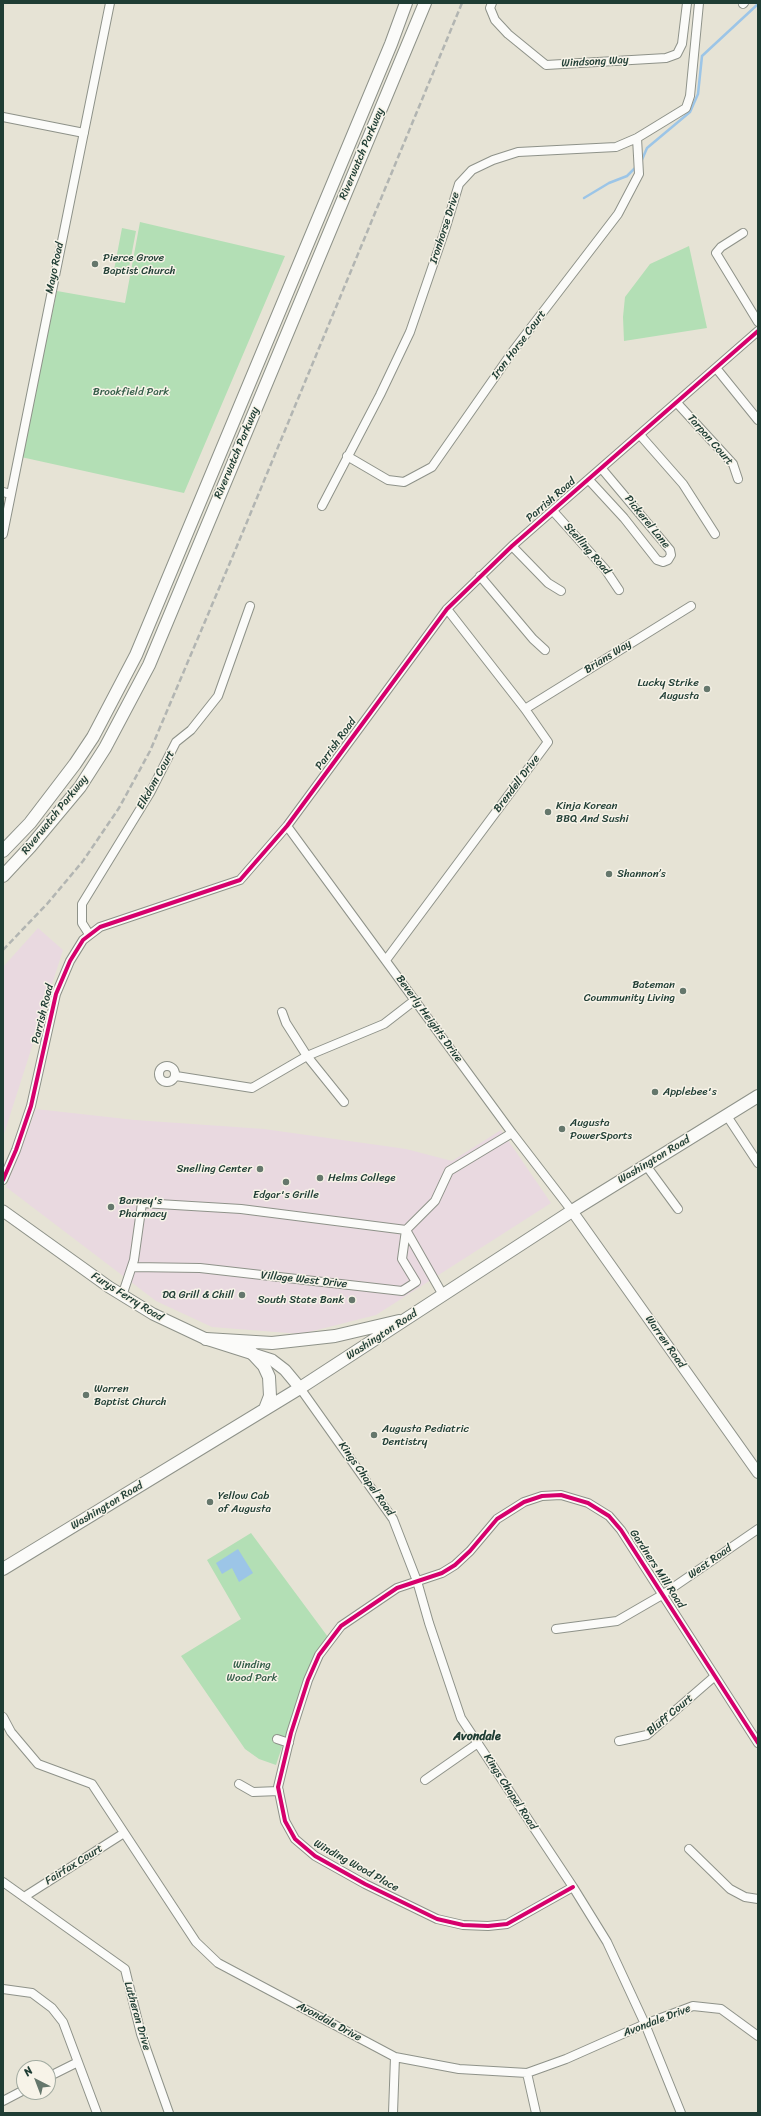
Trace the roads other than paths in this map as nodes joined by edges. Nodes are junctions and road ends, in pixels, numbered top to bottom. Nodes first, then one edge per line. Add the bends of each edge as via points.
1 (110, 3) edge
2 (406, 3) edge
3 (425, 3) edge
4 (492, 3) edge
5 (687, 3) edge
6 (699, 3) edge
7 (3, 117) edge
8 (84, 132) junction
9 (637, 138) junction
10 (743, 233) dead end
11 (758, 322) edge
12 (758, 331) edge
13 (716, 368) junction
14 (677, 402) junction
15 (758, 420) edge
16 (640, 435) junction
17 (348, 456) junction
18 (602, 469) junction
19 (738, 479) dead end
20 (589, 480) junction
21 (7, 493) edge
22 (322, 506) dead end
23 (553, 511) junction
24 (3, 534) edge
25 (715, 534) dead end
26 (512, 546) junction
27 (480, 576) junction
28 (619, 590) dead end
29 (561, 591) dead end
30 (250, 606) dead end
31 (691, 606) dead end
32 (447, 609) junction
33 (545, 650) dead end
34 (525, 709) junction
35 (287, 826) junction
36 (3, 851) edge
37 (3, 876) edge
38 (89, 934) junction
39 (386, 960) junction
40 (415, 1000) junction
41 (282, 1012) dead end
42 (307, 1056) junction
43 (176, 1076) dead end
44 (758, 1096) edge
45 (344, 1102) dead end
46 (727, 1116) junction
47 (512, 1133) junction
48 (758, 1163) edge
49 (646, 1164) junction
50 (3, 1180) edge
51 (678, 1209) dead end
52 (572, 1211) junction
53 (3, 1212) edge
54 (406, 1230) junction
55 (132, 1267) junction
56 (443, 1295) junction
57 (122, 1296) junction
58 (408, 1318) junction
59 (206, 1339) junction
60 (251, 1352) junction
61 (300, 1388) junction
62 (265, 1409) junction
63 (758, 1473) edge
64 (758, 1529) edge
65 (3, 1569) edge
66 (417, 1581) junction
67 (662, 1595) junction
68 (556, 1629) dead end
69 (715, 1676) junction
70 (3, 1717) edge
71 (277, 1738) dead end
72 (619, 1741) dead end
73 (289, 1743) junction
74 (478, 1743) junction
75 (758, 1743) edge
76 (425, 1780) dead end
77 (238, 1784) dead end
78 (279, 1791) junction
79 (124, 1834) junction
80 (689, 1850) dead end
81 (3, 1882) edge
82 (573, 1887) junction
83 (24, 1896) junction
84 (758, 1899) edge
85 (3, 1989) edge
86 (644, 2024) junction
87 (758, 2036) edge
88 (395, 2057) junction
89 (78, 2062) junction
90 (56, 2073) edge
91 (527, 2073) junction
92 (16, 2094) edge
93 (3, 2101) edge
94 (97, 2113) edge
95 (169, 2113) edge
96 (393, 2113) edge
97 (536, 2113) edge
98 (681, 2113) edge

1 - 8 street, Mayo Road
2 - 36 main road, Riverwatch Parkway via 136,655 93,736 75,764 30,823
3 - 37 main road, Riverwatch Parkway via 149,665 105,748 80,787 30,848
4 - 5 street, Windsong Way via 490,8 495,20 508,34 546,64 666,58 677,54 682,44
6 - 9 street, Ironhorse Drive via 690,96 686,108
7 - 8 street
8 - 21 street, Mayo Road
9 - 17 street, Ironhorse Drive via 616,147 518,152 472,170 459,184 410,332
9 - 17 street, Iron Horse Court via 639,174 618,214 513,351 432,467 404,482 388,480
10 - 11 street via 716,253
12 - 13 street, Parrish Road
13 - 14 street, Parrish Road
13 - 15 street
14 - 16 street, Parrish Road
14 - 19 street, Tarpon Court via 732,464
16 - 18 street, Parrish Road
16 - 25 street via 683,484
17 - 22 street, Ironhorse Drive
18 - 20 street, Parrish Road
18 - 20 street, Pickerel Lane via 670,550 668,560 657,560 624,518
20 - 23 street, Parrish Road
21 - 24 street, Mayo Road
23 - 26 street, Parrish Road
23 - 28 street, Stelling Road via 606,569
26 - 27 street, Parrish Road
26 - 29 street via 548,583
27 - 32 street, Parrish Road
27 - 33 street
30 - 38 street, Elkdom Court via 218,696 191,730 176,742 150,793 82,904 82,923
31 - 34 street, Brians Way
32 - 34 street, Brendell Drive
32 - 35 street, Parrish Road
34 - 39 street, Brendell Drive via 548,742
35 - 38 street, Parrish Road via 240,880 100,927
35 - 39 street, Beverly Heights Drive
38 - 50 street, Parrish Road via 70,961 56,994 30,1106
39 - 40 street, Beverly Heights Drive
40 - 42 street via 384,1024
40 - 47 street, Beverly Heights Drive
41 - 42 street
42 - 43 street via 252,1088
42 - 45 street
44 - 46 main road, Washington Road
46 - 48 street
46 - 49 main road, Washington Road
47 - 52 street, Beverly Heights Drive
47 - 54 street via 449,1171 435,1201
49 - 51 street
49 - 52 main road, Washington Road
52 - 56 main road, Washington Road
52 - 63 street, Warren Road
53 - 57 main road, Furys Ferry Road
54 - 55 street via 241,1209 142,1203
54 - 55 street, Village West Drive via 402,1259 416,1282 402,1291 200,1268
54 - 56 street
55 - 57 street
56 - 58 main road, Washington Road
57 - 59 main road, Furys Ferry Road via 155,1316
58 - 59 main road via 334,1336 272,1343
58 - 61 main road, Washington Road
59 - 60 main road, Furys Ferry Road
60 - 61 main road, Furys Ferry Road via 272,1360 285,1370
60 - 62 main road via 270,1377 270,1396
61 - 62 main road, Washington Road
61 - 66 street, Kings Chapel Road via 393,1519
62 - 65 main road, Washington Road
64 - 67 street, West Road
66 - 67 street, Gardners Mill Road via 442,1573 455,1565 497,1518 524,1502 542,1496 561,1495 588,1503 609,1516 621,1530
66 - 73 street, Winding Wood Place via 397,1588 341,1626 319,1655 308,1680
66 - 74 street, Kings Chapel Road via 461,1718
67 - 68 street, West Road via 617,1621
67 - 69 street, Gardners Mill Road
69 - 72 street, Bluff Court via 647,1735
69 - 75 street, Gardners Mill Road
70 - 79 street, Avondale Drive via 11,1732 38,1764 92,1784
71 - 73 street
73 - 78 street, Winding Wood Place
74 - 76 street
74 - 82 street, Kings Chapel Road
77 - 78 street via 253,1792
78 - 82 street, Winding Wood Place via 285,1821 295,1839 315,1856 437,1919 463,1925 506,1924
79 - 83 street, Fairfax Court
79 - 88 street, Avondale Drive via 196,1942 218,1963
80 - 84 street via 730,1889 745,1897
81 - 83 street, Lutheran Drive
82 - 86 street, Kings Chapel Road via 607,1942
83 - 95 street, Lutheran Drive via 125,1969 141,2034
85 - 89 street via 32,1993 52,2008 63,2022
86 - 87 street, Avondale Drive via 693,2006 721,2009
86 - 91 street, Avondale Drive via 566,2059
86 - 98 street, Kings Chapel Road
88 - 91 street, Avondale Drive via 459,2069
88 - 96 street
89 - 90 street
89 - 94 street
91 - 97 street
92 - 93 street

